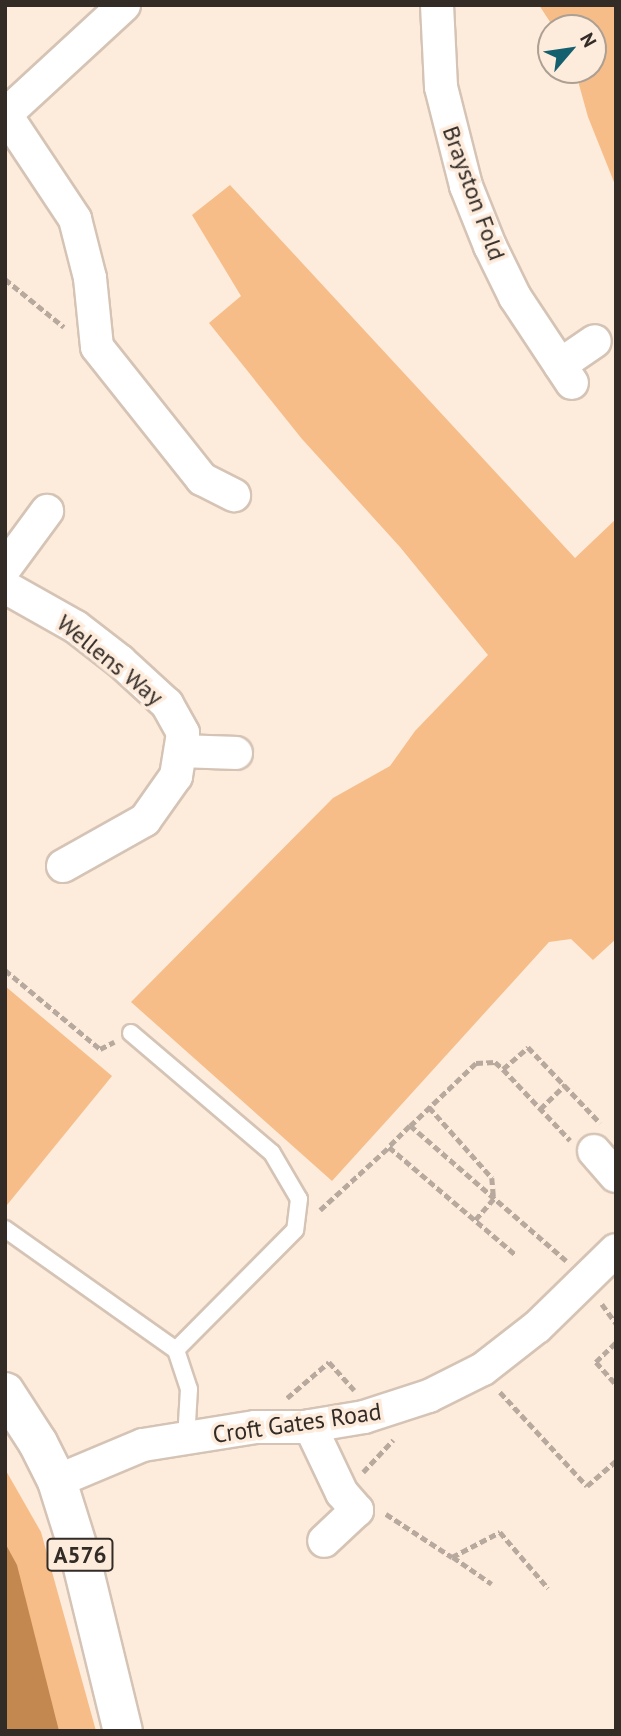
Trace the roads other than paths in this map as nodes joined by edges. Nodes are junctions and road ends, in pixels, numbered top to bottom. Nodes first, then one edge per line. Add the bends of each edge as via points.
1 (124, 5) edge
2 (437, 5) edge
3 (9, 105) edge
4 (595, 341) dead end
5 (234, 495) dead end
6 (47, 511) dead end
7 (5, 568) edge
8 (5, 587) edge
9 (181, 751) junction
10 (236, 753) dead end
11 (63, 866) dead end
12 (131, 1033) road end
13 (594, 1151) road end
14 (616, 1176) edge
15 (5, 1229) edge
16 (616, 1250) edge
17 (176, 1350) junction
18 (5, 1392) edge
19 (310, 1426) junction
20 (186, 1439) junction
21 (57, 1481) junction
22 (324, 1541) dead end
23 (123, 1731) edge

1 - 3 street
2 - 4 street, Brayston Fold via 441,87 466,186 489,246 515,298 566,374
3 - 5 street via 75,219 90,278 97,347 202,479
6 - 7 street
8 - 9 street, Wellens Way via 76,627 167,704 183,733
9 - 10 street
9 - 11 street, Wellens Way via 176,776 145,820
12 - 17 lane via 272,1153 299,1199 295,1230
13 - 14 street
15 - 17 lane
16 - 19 street, Croft Gates Road via 537,1328 455,1385 364,1417
17 - 20 lane via 189,1389
18 - 21 main road, A576
19 - 20 street, Croft Gates Road via 255,1427
19 - 22 street via 342,1493 357,1510
20 - 21 street, Croft Gates Road via 143,1445
21 - 23 main road, A576

